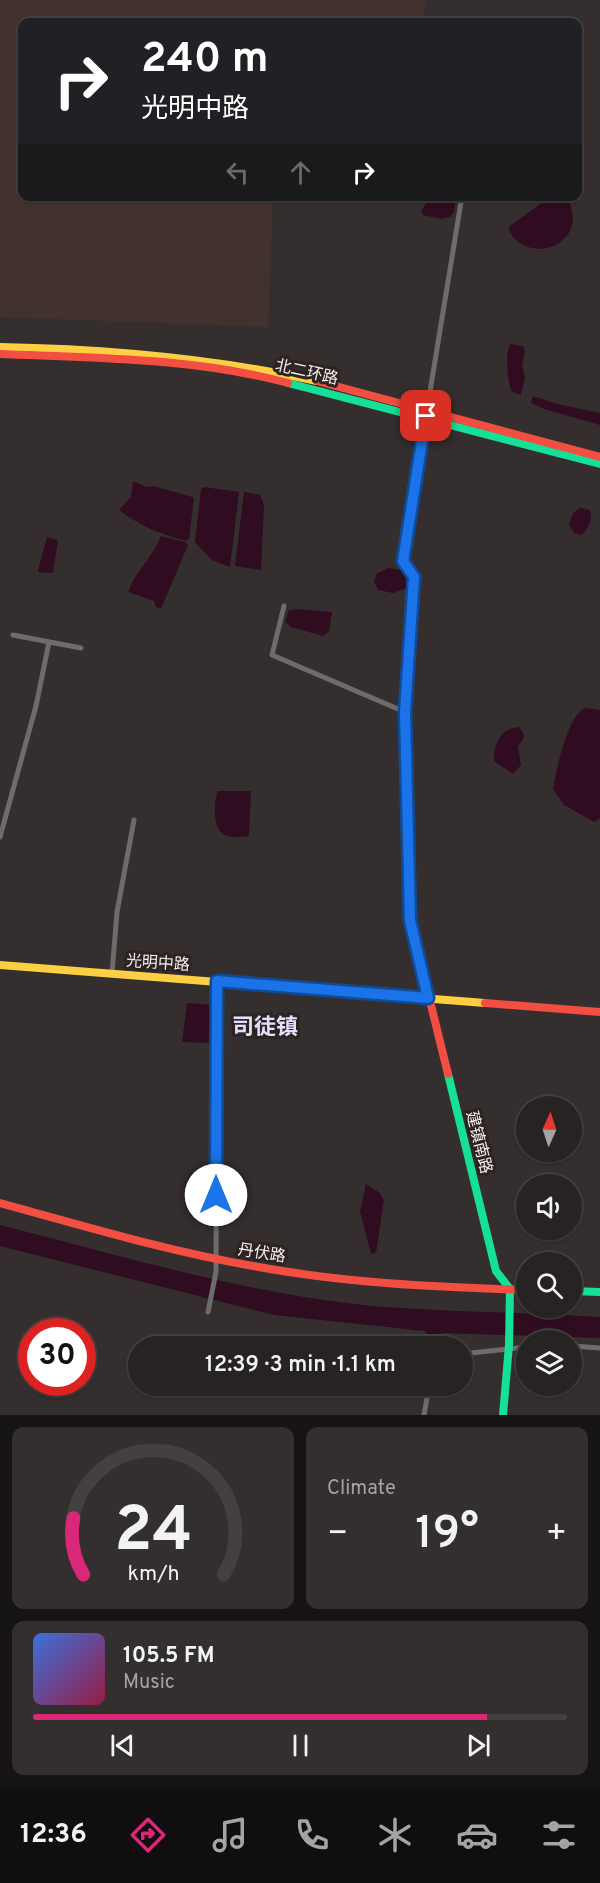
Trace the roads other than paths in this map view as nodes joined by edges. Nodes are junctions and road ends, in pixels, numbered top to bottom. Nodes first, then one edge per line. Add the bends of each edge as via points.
1 (461, 201) edge
2 (0, 347) edge
3 (0, 354) edge
4 (426, 413) junction
5 (600, 456) edge
6 (600, 464) edge
7 (284, 606) dead end
8 (13, 635) dead end
9 (49, 642) junction
10 (81, 648) dead end
11 (405, 712) junction
12 (134, 820) dead end
13 (0, 837) edge
14 (0, 965) edge
15 (112, 973) junction
16 (217, 981) junction
17 (428, 998) junction
18 (600, 1012) edge
19 (0, 1203) edge
20 (215, 1260) junction
21 (510, 1289) junction
22 (516, 1289) edge
23 (582, 1292) edge
24 (600, 1292) edge
25 (208, 1309) dead end
26 (509, 1346) junction
27 (516, 1346) edge
28 (582, 1347) edge
29 (600, 1348) edge
30 (473, 1352) edge
31 (427, 1396) edge
32 (424, 1415) edge
33 (503, 1415) edge

1 - 4 street
2 - 4 main road, 北二环路 via 90,349 215,361 314,380
3 - 4 main road, 北二环路 via 114,358 215,369
4 - 5 main road, 北二环路
4 - 6 main road, 北二环路
4 - 11 main road, 建镇南路 via 403,554 403,561 414,577
7 - 11 street via 273,655
8 - 9 street
9 - 10 street
9 - 13 street
11 - 17 main road, 建镇南路 via 410,920
12 - 15 street via 117,912
14 - 15 main road, 光明中路
15 - 16 main road, 光明中路
16 - 17 main road, 光明中路
16 - 20 street
17 - 18 main road, 光明中路
17 - 21 main road, 建镇南路 via 496,1271
19 - 20 main road, 丹伏路
20 - 21 main road, 丹伏路 via 426,1287
20 - 25 street
21 - 22 main road, 丹伏路
21 - 26 main road
23 - 24 main road
26 - 27 street
26 - 30 street
26 - 33 main road
28 - 29 street
31 - 32 street

